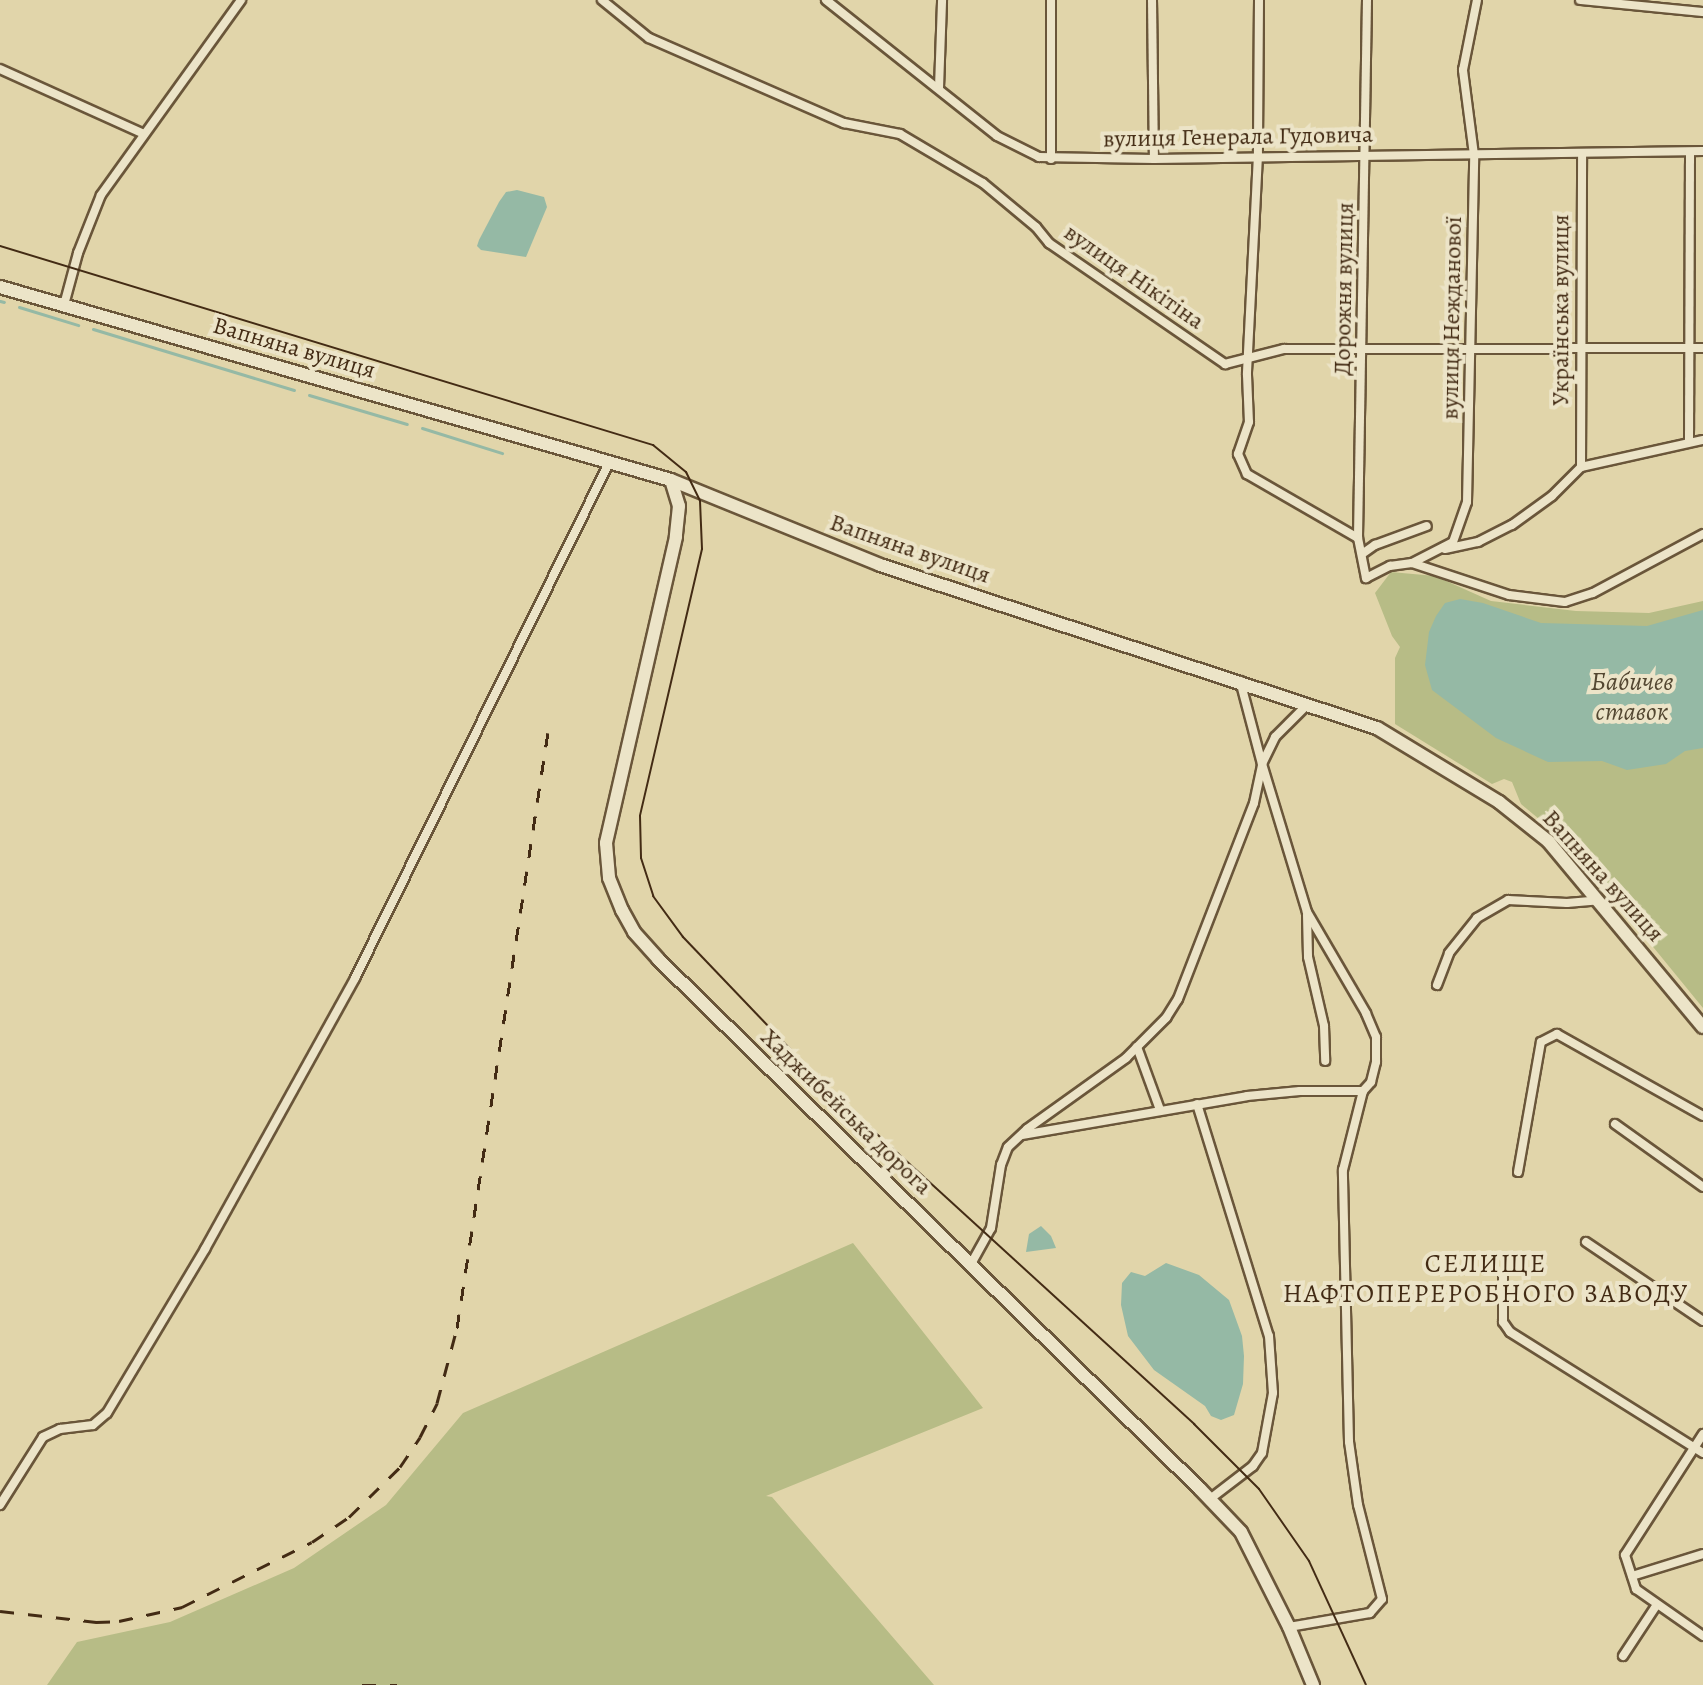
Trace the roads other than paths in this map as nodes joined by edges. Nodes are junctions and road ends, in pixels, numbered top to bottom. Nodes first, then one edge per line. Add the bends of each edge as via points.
1 (241, 0) edge
2 (602, 0) edge
3 (826, 0) edge
4 (942, 0) edge
5 (1051, 0) edge
6 (1152, 0) edge
7 (1259, 0) edge
8 (1367, 0) edge
9 (1477, 0) edge
10 (1580, 0) edge
11 (1703, 12) edge
12 (0, 69) edge
13 (939, 88) junction
14 (144, 134) junction
15 (1703, 151) edge
16 (1690, 152) junction
17 (1582, 153) junction
18 (1258, 155) junction
19 (1365, 155) junction
20 (1474, 155) junction
21 (1051, 159) junction
22 (1154, 159) junction
23 (0, 287) edge
24 (64, 305) junction
25 (1363, 348) junction
26 (1580, 348) junction
27 (1689, 348) junction
28 (1703, 348) edge
29 (1472, 349) junction
30 (1249, 357) junction
31 (1703, 440) edge
32 (1689, 442) junction
33 (610, 461) junction
34 (1581, 467) junction
35 (671, 480) junction
36 (1427, 526) dead end
37 (1703, 534) edge
38 (1358, 538) junction
39 (1440, 549) junction
40 (1362, 554) junction
41 (1412, 563) junction
42 (1366, 578) joint
43 (1240, 681) junction
44 (1307, 705) junction
45 (1262, 764) junction
46 (1600, 900) junction
47 (1307, 912) junction
48 (1437, 985) dead end
49 (1703, 1027) edge
50 (1137, 1047) junction
51 (1325, 1061) dead end
52 (1363, 1091) junction
53 (1197, 1104) junction
54 (1160, 1110) junction
55 (1703, 1116) edge
56 (1615, 1124) dead end
57 (1021, 1135) junction
58 (1518, 1172) dead end
59 (1703, 1187) edge
60 (1586, 1242) dead end
61 (971, 1264) junction
62 (1503, 1275) dead end
63 (1703, 1321) edge
64 (1703, 1434) edge
65 (1699, 1450) edge
66 (1210, 1499) junction
67 (0, 1505) edge
68 (1703, 1554) edge
69 (1632, 1576) junction
70 (1656, 1606) junction
71 (1289, 1627) junction
72 (1703, 1636) edge
73 (1623, 1656) dead end
74 (1313, 1685) edge

1 - 14 street
2 - 30 street, вулиця Нікітіна via 649,38 844,123 900,134 983,183 1049,243 1219,361 1231,365
3 - 13 street, вулиця Генерала Гудовича
4 - 13 street
5 - 21 street
6 - 22 street
7 - 18 street
8 - 19 street, Дорожня вулиця
9 - 20 street, вулиця Нежданової via 1463,70
10 - 11 street
12 - 14 street
13 - 21 street, вулиця Генерала Гудовича via 1010,145
14 - 24 street via 91,213
15 - 16 street, вулиця Генерала Гудовича
16 - 17 street, вулиця Генерала Гудовича
16 - 27 street
17 - 20 street, вулиця Генерала Гудовича
17 - 26 street, Українська вулиця
18 - 19 street, вулиця Генерала Гудовича
18 - 22 street, вулиця Генерала Гудовича
18 - 30 street
19 - 20 street, вулиця Генерала Гудовича
19 - 25 street, Дорожня вулиця
20 - 29 street, вулиця Нежданової
21 - 22 street, вулиця Генерала Гудовича
23 - 24 street, Вапняна вулиця
24 - 33 street, Вапняна вулиця
25 - 29 street, вулиця Нікітіна
25 - 30 street, вулиця Нікітіна via 1284,349
25 - 38 street, Дорожня вулиця
26 - 27 street, вулиця Нікітіна
26 - 29 street, вулиця Нікітіна
26 - 34 street, Українська вулиця
27 - 28 street, вулиця Нікітіна
27 - 32 street
29 - 39 street, вулиця Нежданової via 1467,502 1453,542
30 - 38 street via 1249,422 1238,454 1242,467
31 - 32 street
32 - 34 street
33 - 35 street, Вапняна вулиця
33 - 67 street via 355,978 205,1249 107,1413 93,1425 43,1437
34 - 39 street via 1512,525 1478,542
35 - 43 street, Вапняна вулиця via 880,565
35 - 61 street, Хаджибейська дорога via 679,506 676,537 606,843 609,878 634,932 658,959
36 - 40 street
37 - 41 street via 1593,593 1565,602 1509,595
38 - 40 street, Дорожня вулиця
39 - 41 street, вулиця Нежданової
40 - 42 street, Дорожня вулиця
41 - 42 street, вулиця Нежданової
43 - 44 street, Вапняна вулиця
43 - 45 street
44 - 45 street via 1275,737
44 - 46 street, Вапняна вулиця via 1377,728 1499,802 1548,841
45 - 47 street
45 - 50 street via 1254,803 1178,999
46 - 48 street via 1508,900 1477,918 1449,953
46 - 49 street, Вапняна вулиця
47 - 51 street via 1308,957 1324,1026
47 - 52 street via 1376,1037 1376,1062
50 - 54 street
50 - 57 street
52 - 53 street via 1300,1091
52 - 71 street via 1343,1170 1349,1442 1358,1505 1382,1599 1370,1613
53 - 54 street
53 - 66 street via 1269,1336 1273,1393 1262,1453
54 - 57 street
55 - 58 street via 1557,1034 1541,1042
56 - 59 street
57 - 61 street via 1004,1156 995,1216
60 - 63 street
61 - 66 street, Хаджибейська дорога
62 - 65 street via 1503,1322 1510,1332
64 - 65 street
65 - 69 street via 1625,1555
66 - 71 street, Хаджибейська дорога via 1251,1547
68 - 69 street
69 - 70 street via 1636,1589
70 - 72 street
70 - 73 street
71 - 74 street, Хаджибейська дорога

